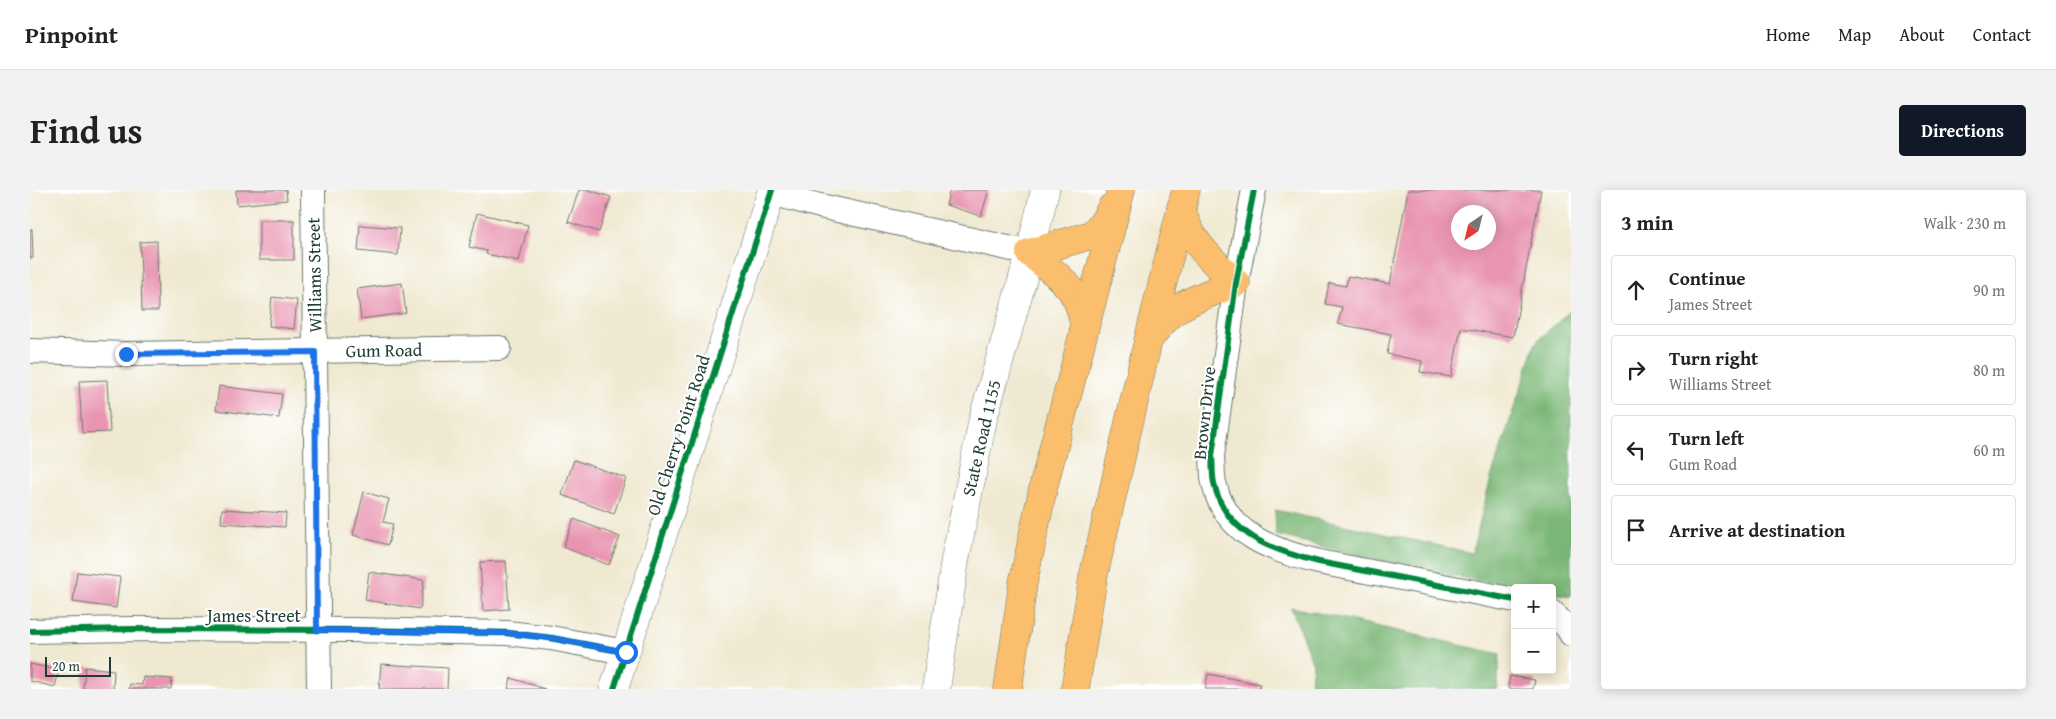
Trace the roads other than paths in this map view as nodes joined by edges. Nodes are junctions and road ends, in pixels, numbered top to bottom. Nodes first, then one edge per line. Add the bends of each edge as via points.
1 (313, 190) edge
2 (1045, 190) edge
3 (1120, 190) edge
4 (1254, 190) edge
5 (771, 191) edge
6 (1183, 198) edge
7 (1030, 253) junction
8 (1236, 283) junction
9 (1084, 334) junction
10 (1148, 341) junction
11 (499, 348) dead end
12 (30, 352) edge
13 (315, 352) junction
14 (1511, 599) edge
15 (1556, 617) edge
16 (317, 630) junction
17 (30, 631) edge
18 (1571, 634) edge
19 (626, 652) junction
20 (319, 689) edge
21 (614, 689) edge
22 (936, 689) edge
23 (1008, 689) edge
24 (1076, 689) edge

1 - 13 street, Williams Street
2 - 7 street, State Road 1155
3 - 7 highway via 1102,224 1091,235
3 - 9 highway
4 - 8 street, Brown Drive
5 - 7 street via 820,206
5 - 19 street, Old Cherry Point Road
6 - 8 highway via 1184,220 1195,241
6 - 10 highway
7 - 9 highway via 1076,295
7 - 22 street, State Road 1155 via 983,419 955,560
8 - 10 highway via 1186,302 1164,319
8 - 14 street, Brown Drive via 1212,456 1214,484 1220,500 1240,528 1263,544 1290,555
9 - 23 highway via 1044,484 1023,583
10 - 24 highway via 1093,578
11 - 13 street, Gum Road
12 - 13 street, Gum Road
13 - 16 street, Williams Street
15 - 18 street
16 - 17 street, James Street
16 - 19 street, James Street via 507,633
16 - 20 street, Williams Street
19 - 21 street, Old Cherry Point Road

